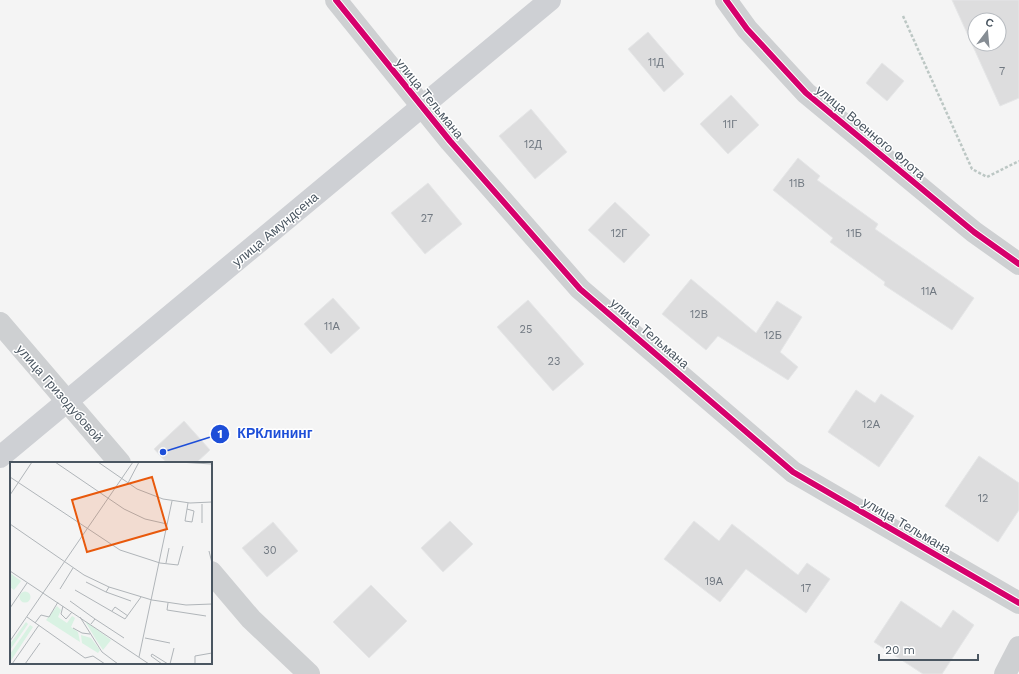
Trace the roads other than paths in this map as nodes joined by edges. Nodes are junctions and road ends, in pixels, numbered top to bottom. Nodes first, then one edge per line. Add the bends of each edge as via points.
1 (336, 0) edge
2 (550, 0) edge
3 (726, 0) edge
4 (422, 106) junction
5 (1019, 264) edge
6 (0, 323) edge
7 (67, 402) junction
8 (0, 457) edge
9 (119, 462) edge
10 (212, 573) edge
11 (1019, 603) edge
12 (1019, 647) edge
13 (309, 674) edge
14 (1005, 674) edge

1 - 4 street, улица Тельмана
2 - 4 main road, улица Амундсена
3 - 5 street, улица Военного Флота via 747,29 806,93 974,232
4 - 7 main road, улица Амундсена
4 - 11 street, улица Тельмана via 580,288 793,472
6 - 7 street, улица Гризодубовой
7 - 8 main road, улица Амундсена
7 - 9 street, улица Гризодубовой
10 - 13 street via 251,619
12 - 14 street

